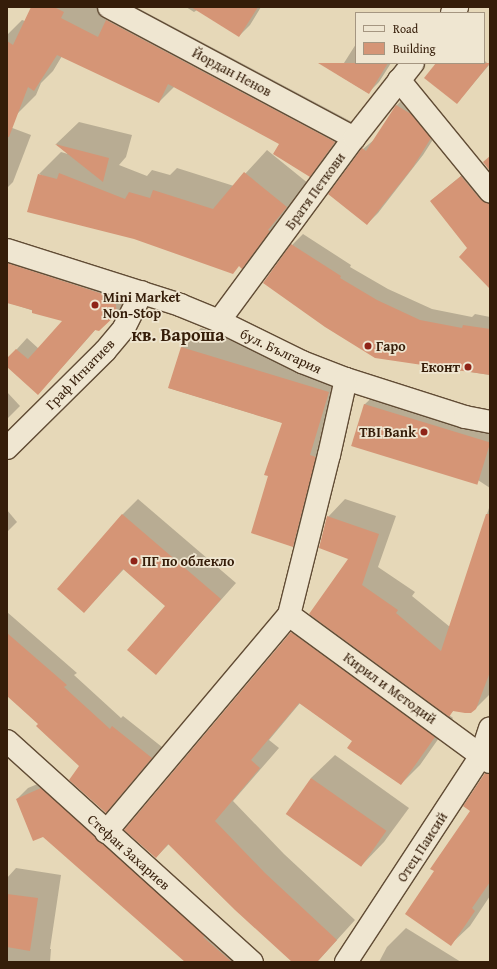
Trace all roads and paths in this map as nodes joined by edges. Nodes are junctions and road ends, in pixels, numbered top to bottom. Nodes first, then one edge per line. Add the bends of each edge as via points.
1 (109, 7) edge
2 (412, 64) edge
3 (399, 80) junction
4 (354, 138) junction
5 (490, 191) edge
6 (7, 250) edge
7 (142, 292) junction
8 (219, 321) junction
9 (346, 379) junction
10 (490, 422) edge
11 (7, 448) edge
12 (289, 615) junction
13 (490, 728) edge
14 (7, 742) edge
15 (486, 759) edge
16 (106, 832) junction
17 (252, 962) edge
18 (346, 962) edge

1 - 4 street, Йордан Ненов
2 - 3 street, Братя Петкови
3 - 4 street, Братя Петкови
3 - 5 street
4 - 8 street, Братя Петкови
6 - 7 street, бул. България
7 - 8 street, бул. България
7 - 11 street, Граф Игнатиев via 124,328 105,351
8 - 9 street, бул. България via 302,362
9 - 10 street, бул. България via 465,417
9 - 12 street
12 - 15 street, Кирил и Методий
12 - 16 street
13 - 15 street, Отец Паисий
14 - 16 street, Стефан Захариев
15 - 18 street, Отец Паисий
16 - 17 street, Стефан Захариев

